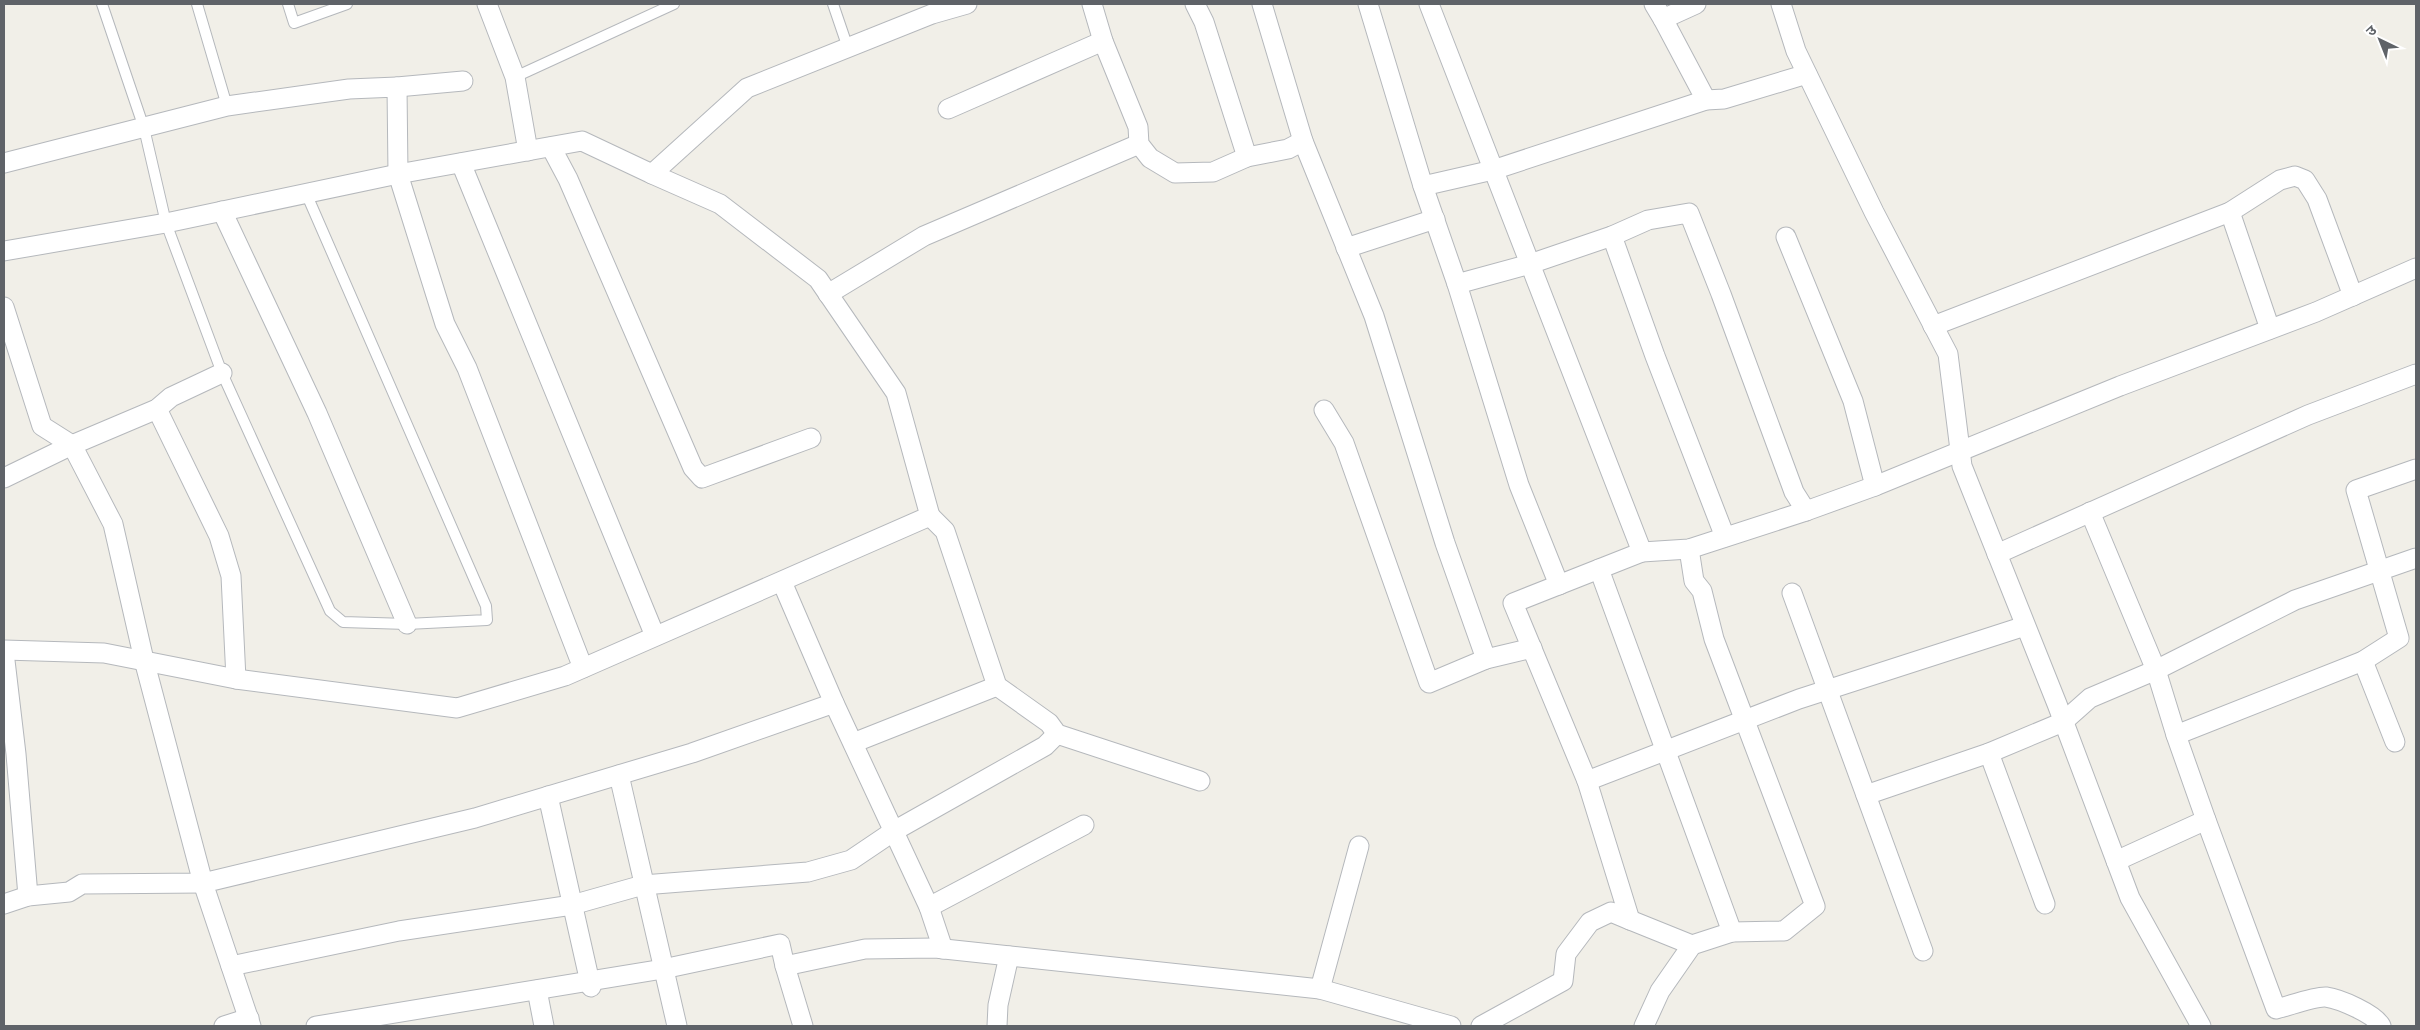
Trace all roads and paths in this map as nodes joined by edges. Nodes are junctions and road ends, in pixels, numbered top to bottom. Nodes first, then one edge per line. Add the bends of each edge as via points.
1 (102, 4) edge
2 (197, 4) edge
3 (288, 4) edge
4 (347, 4) edge
5 (487, 4) edge
6 (674, 4) edge
7 (833, 4) edge
8 (1092, 4) edge
9 (1195, 4) edge
10 (1262, 4) edge
11 (1368, 4) edge
12 (1429, 4) edge
13 (1696, 4) edge
14 (1781, 4) edge
15 (959, 5) edge
16 (661, 6) edge
17 (1658, 12) edge
18 (1103, 41) junction
19 (848, 48) junction
20 (1807, 74) junction
21 (515, 77) junction
22 (463, 81) dead end
23 (397, 87) junction
24 (1706, 100) junction
25 (227, 106) junction
26 (948, 110) dead end
27 (144, 128) junction
28 (1304, 141) junction
29 (1139, 144) junction
30 (551, 147) junction
31 (528, 151) junction
32 (1248, 157) junction
33 (462, 162) junction
34 (4, 163) edge
35 (1493, 170) junction
36 (398, 174) junction
37 (652, 174) junction
38 (1423, 186) junction
39 (306, 193) junction
40 (222, 211) junction
41 (2230, 212) junction
42 (1435, 219) junction
43 (166, 223) junction
44 (1612, 236) junction
45 (1786, 237) dead end
46 (1346, 248) junction
47 (4, 251) edge
48 (1530, 264) junction
49 (2416, 268) edge
50 (1457, 284) junction
51 (828, 294) junction
52 (2353, 296) junction
53 (4, 307) edge
54 (1934, 326) junction
55 (2270, 329) junction
56 (222, 373) junction
57 (2416, 374) edge
58 (157, 409) junction
59 (1324, 410) dead end
60 (811, 438) dead end
61 (72, 445) junction
62 (1960, 450) junction
63 (2416, 469) edge
64 (4, 478) edge
65 (1875, 486) junction
66 (1806, 511) junction
67 (2090, 512) junction
68 (930, 516) junction
69 (1725, 537) junction
70 (1689, 549) junction
71 (1642, 552) junction
72 (1997, 554) junction
73 (2416, 558) edge
74 (1599, 569) junction
75 (2380, 570) junction
76 (782, 582) junction
77 (1559, 585) junction
78 (1792, 593) dead end
79 (407, 624) junction
80 (2026, 626) junction
81 (655, 636) junction
82 (1532, 648) junction
83 (4, 651) edge
84 (1486, 659) junction
85 (144, 660) junction
86 (2363, 661) junction
87 (583, 668) junction
88 (2156, 670) junction
89 (236, 679) junction
90 (997, 686) junction
91 (1828, 689) junction
92 (834, 703) junction
93 (1745, 720) junction
94 (2063, 722) junction
95 (1057, 734) junction
96 (2176, 735) junction
97 (2395, 742) dead end
98 (853, 743) junction
99 (1666, 750) junction
100 (1989, 753) junction
101 (619, 775) junction
102 (1200, 781) dead end
103 (1587, 781) junction
104 (1866, 795) junction
105 (548, 796) junction
106 (2206, 820) junction
107 (1084, 825) dead end
108 (894, 831) junction
109 (1359, 846) dead end
110 (2116, 861) junction
111 (203, 883) junction
112 (643, 885) junction
113 (28, 896) junction
114 (4, 904) edge
115 (2045, 904) dead end
116 (572, 905) junction
117 (929, 907) junction
118 (1630, 920) junction
119 (1732, 932) junction
120 (1692, 945) junction
121 (943, 949) junction
122 (1923, 951) dead end
123 (1009, 956) junction
124 (231, 966) junction
125 (785, 966) junction
126 (663, 969) junction
127 (590, 984) junction
128 (1320, 989) junction
129 (537, 990) junction
130 (250, 1022) edge
131 (224, 1026) edge
132 (316, 1026) edge
133 (544, 1026) edge
134 (677, 1026) edge
135 (803, 1026) edge
136 (998, 1026) edge
137 (1451, 1026) edge
138 (1481, 1026) edge
139 (1644, 1026) edge
140 (2201, 1026) edge
141 (2381, 1026) edge

1 - 27 lane
2 - 25 lane
3 - 4 lane via 294,23
5 - 21 street
6 - 16 lane
7 - 19 lane
8 - 18 street
9 - 32 street via 1204,22
10 - 28 street
11 - 38 street
12 - 35 street
13 - 17 street
14 - 20 street
15 - 19 street
16 - 21 lane
17 - 24 street
18 - 26 street
18 - 29 street via 1138,127
19 - 37 street via 746,88
20 - 24 street via 1724,99
20 - 54 street
21 - 31 street
22 - 23 street
23 - 25 street via 349,89
23 - 36 street
24 - 35 street
25 - 27 street
27 - 34 street
27 - 43 lane
28 - 32 street via 1288,149
28 - 46 street
29 - 32 street via 1150,158 1175,173 1213,172
29 - 51 street via 924,236
30 - 31 street
30 - 37 street via 582,141
30 - 60 street via 694,468 702,478
31 - 33 street
33 - 36 street
33 - 81 street
35 - 38 street
35 - 48 street
36 - 39 street
36 - 87 street via 445,324 466,368
37 - 51 street via 720,204 818,280
38 - 42 street
39 - 40 street
39 - 79 lane via 486,606 487,620
40 - 43 street
40 - 79 street via 317,413
41 - 52 street via 2280,180 2295,176 2305,180 2317,199
41 - 54 street
41 - 55 street
42 - 46 street
42 - 50 street
43 - 47 street
43 - 56 lane
44 - 48 street
44 - 66 street via 1648,220 1689,213 1794,492
44 - 69 street
45 - 65 street via 1853,400
46 - 84 street via 1374,316
48 - 50 street
48 - 71 street
49 - 52 street
50 - 77 street via 1519,485
51 - 68 street via 896,393
52 - 55 street
53 - 61 street via 42,426
54 - 62 street via 1948,354
55 - 62 street
56 - 58 street via 172,397
56 - 79 lane via 330,611 342,622
57 - 67 street via 2308,415
58 - 61 street
58 - 89 street via 219,536 231,576
59 - 84 street via 1344,443 1429,682
61 - 64 street
61 - 85 street via 113,524
62 - 65 street
62 - 72 street via 1962,466
63 - 75 street via 2356,490
65 - 66 street
66 - 69 street
67 - 72 street
67 - 88 street
68 - 76 street
68 - 90 street via 945,531
69 - 70 street
70 - 71 street
70 - 93 street via 1694,581 1702,591 1714,639
71 - 74 street
72 - 80 street
73 - 75 street
74 - 77 street
74 - 99 street
75 - 86 street via 2399,638
75 - 88 street via 2295,600
76 - 81 street
76 - 92 street
77 - 82 street via 1513,603
78 - 91 street
80 - 91 street
80 - 94 street
81 - 87 street
82 - 84 street
82 - 103 street
83 - 85 street via 104,653
83 - 113 street
85 - 89 street
85 - 111 street
86 - 96 street
86 - 97 street
87 - 89 street via 457,708
88 - 94 street via 2090,698
88 - 96 street
90 - 95 street via 1049,723
90 - 98 street
91 - 93 street
91 - 104 street
92 - 98 street
92 - 101 street
93 - 99 street
93 - 119 street via 1815,906 1784,931
94 - 100 street
94 - 110 street
95 - 102 street
95 - 108 street via 1045,746
96 - 106 street
98 - 108 street
99 - 103 street
99 - 119 street
100 - 104 street
100 - 115 street
101 - 105 street
101 - 112 street
103 - 118 street
104 - 122 street
105 - 111 street via 475,818
105 - 116 street
106 - 110 street
106 - 141 street via 2276,1009 2326,997 2361,1010
107 - 117 street
108 - 112 street via 850,860 808,872
108 - 117 street
109 - 128 street
110 - 140 street via 2130,898
111 - 113 street via 82,884 69,892
111 - 124 street
112 - 116 street
112 - 126 street
113 - 114 street
116 - 124 street via 399,931
116 - 127 street
117 - 121 street
118 - 120 street
118 - 138 street via 1611,912 1590,922 1566,954 1563,981
119 - 120 street
120 - 139 street via 1660,991
121 - 123 street
121 - 125 street via 865,949
123 - 128 street
123 - 136 street via 998,1005
124 - 130 street
125 - 126 street via 780,944
125 - 135 street
126 - 127 street
126 - 134 street
127 - 129 street
128 - 137 street
129 - 132 street
129 - 133 street
130 - 131 street

